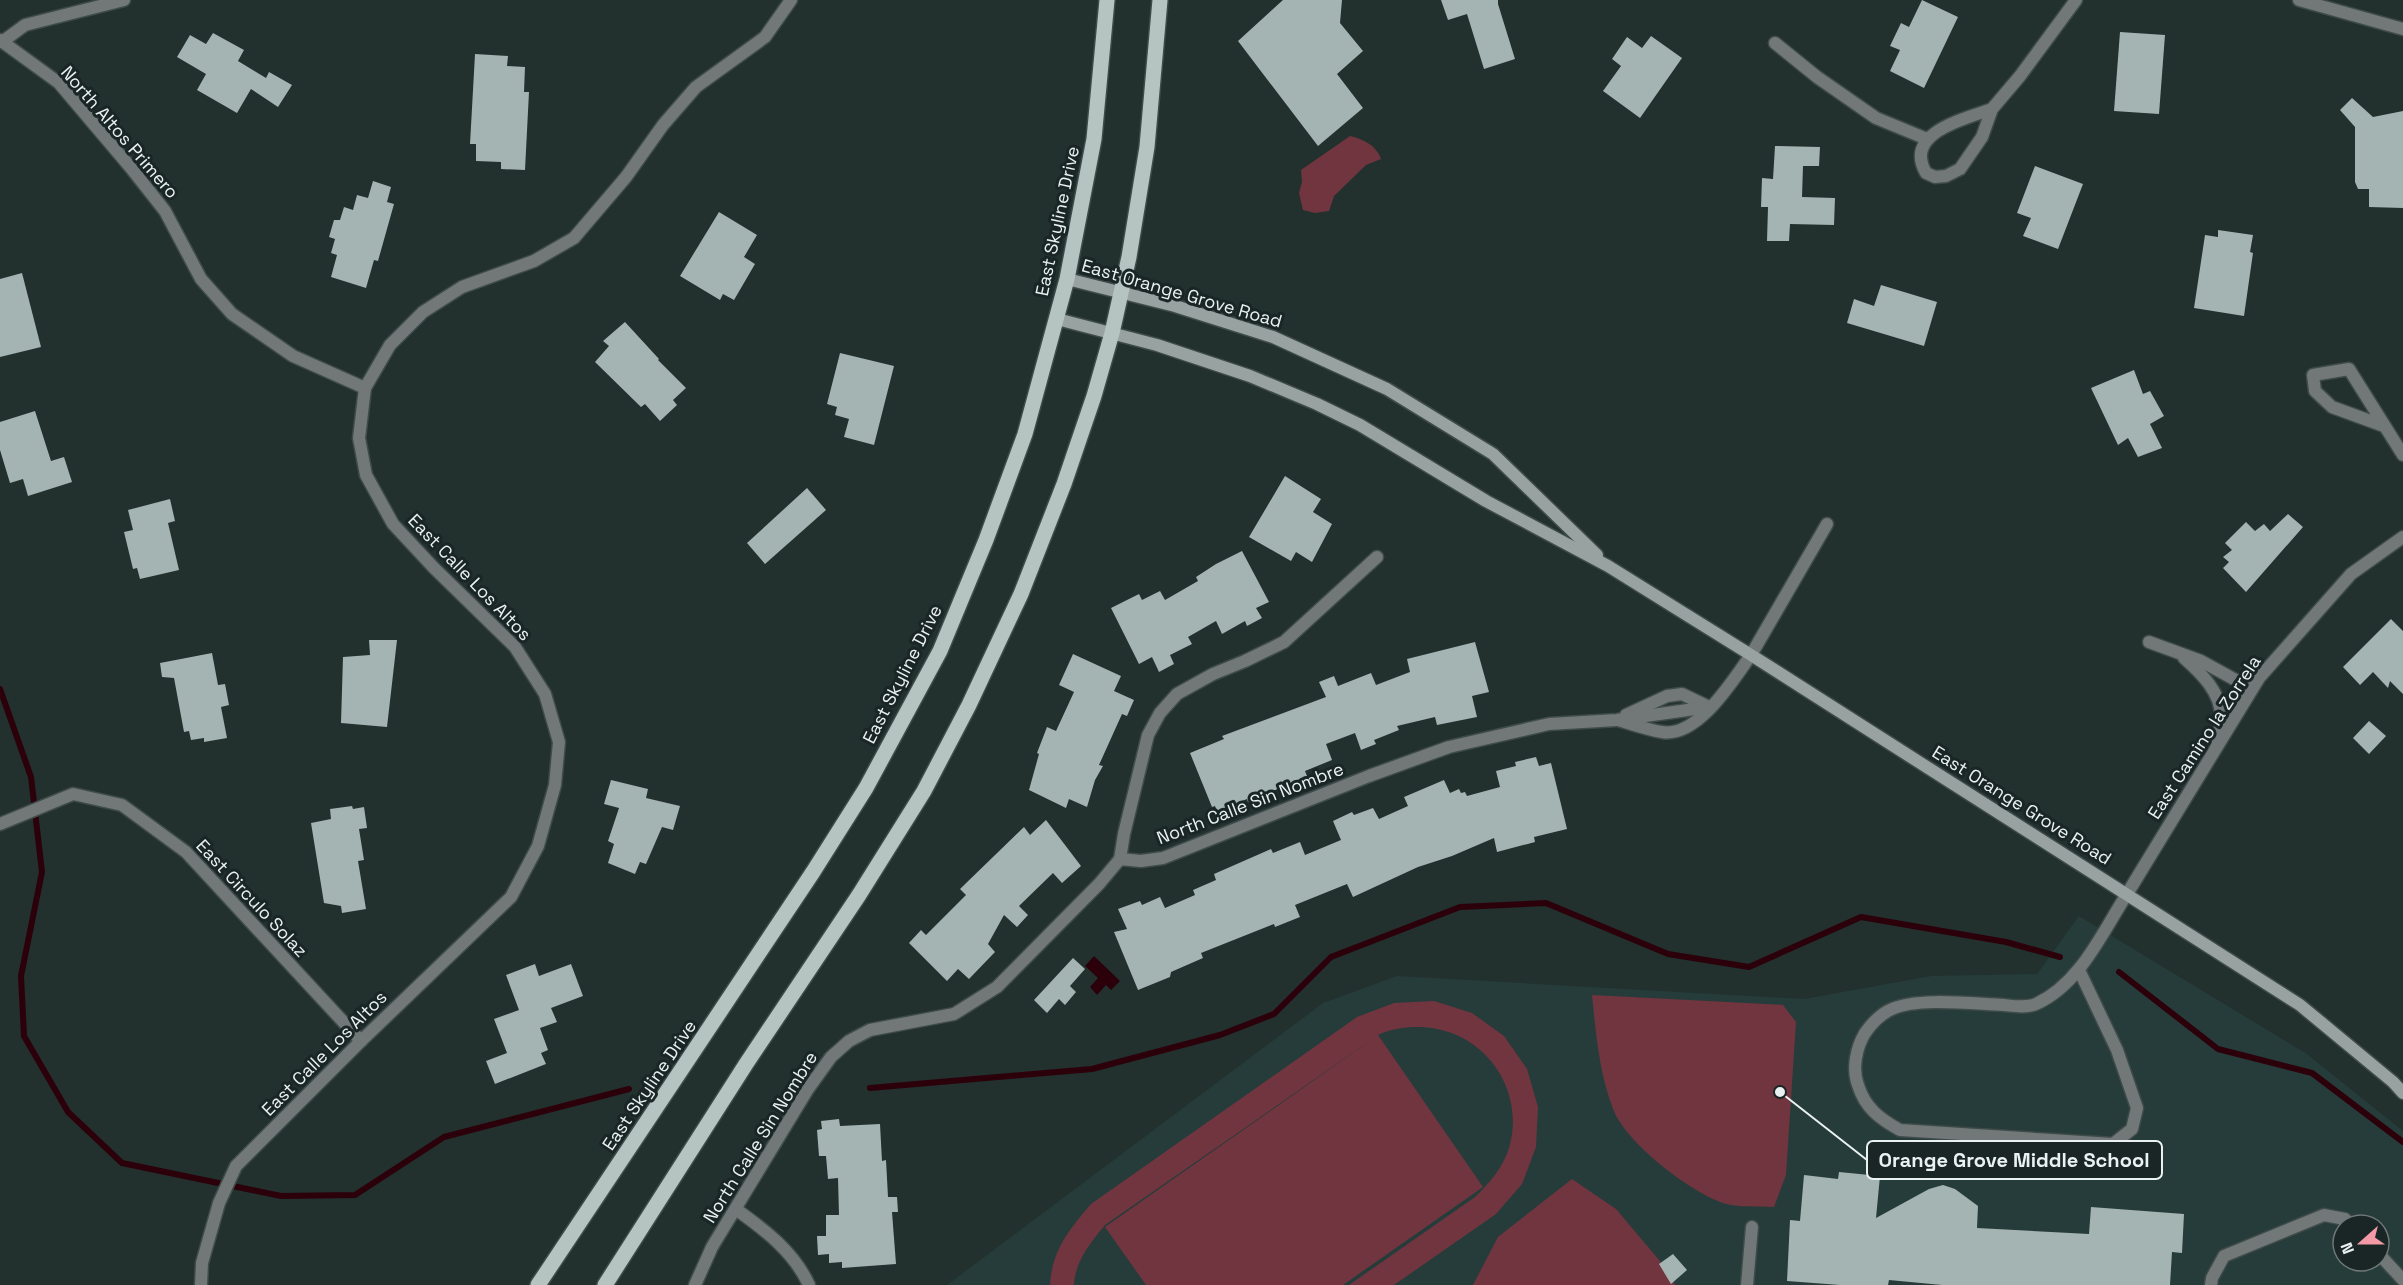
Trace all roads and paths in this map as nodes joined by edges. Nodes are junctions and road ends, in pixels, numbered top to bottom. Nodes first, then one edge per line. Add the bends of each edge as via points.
1 (124, 0) edge
2 (791, 0) edge
3 (1107, 0) edge
4 (1160, 0) edge
5 (2076, 0) edge
6 (2299, 0) edge
7 (2403, 29) edge
8 (1, 41) edge
9 (1775, 43) dead end
10 (1992, 109) junction
11 (1927, 139) junction
12 (1067, 279) junction
13 (1121, 292) junction
14 (1057, 319) junction
15 (1112, 333) junction
16 (365, 388) junction
17 (2384, 426) junction
18 (2403, 455) edge
19 (1827, 524) dead end
20 (2403, 537) edge
21 (1377, 557) dead end
22 (1608, 566) junction
23 (2149, 642) dead end
24 (2179, 653) junction
25 (1751, 654) junction
26 (2252, 689) junction
27 (1709, 707) junction
28 (1617, 720) junction
29 (2216, 748) junction
30 (0, 824) edge
31 (1120, 859) junction
32 (2127, 894) junction
33 (2079, 970) junction
34 (361, 1041) junction
35 (2403, 1092) edge
36 (737, 1210) junction
37 (2331, 1216) edge
38 (1752, 1227) dead end
39 (2391, 1267) edge
40 (2403, 1280) edge
41 (201, 1285) edge
42 (538, 1285) edge
43 (605, 1285) edge
44 (695, 1285) edge
45 (809, 1285) edge
46 (1747, 1285) edge
47 (2211, 1285) edge

1 - 8 street via 25,25
2 - 16 street, East Calle Los Altos via 765,37 696,87 574,238 534,261 462,287 423,312 390,345
3 - 12 main road, East Skyline Drive via 1094,139
4 - 13 main road via 1147,147
5 - 10 street
6 - 7 street
8 - 16 street, North Altos Primero via 59,83 124,159 165,212 201,279 232,314 293,356
9 - 11 street via 1876,118
10 - 11 street via 1949,125
10 - 11 street via 1982,136 1954,173 1935,177 1926,173 1920,157
12 - 13 main road, East Orange Grove Road
12 - 14 main road, East Skyline Drive
13 - 15 main road
13 - 22 main road, East Orange Grove Road via 1273,337 1387,389 1493,454
14 - 15 main road, East Orange Grove Road
14 - 42 main road, East Skyline Drive via 1025,434 986,540 934,662 866,788 813,872
15 - 22 main road, East Orange Grove Road via 1250,376 1317,404
15 - 43 main road via 1091,407 1022,594 924,791
16 - 34 street, East Calle Los Altos via 359,438 366,475 393,524 515,647 545,694 559,742 555,785 538,846 511,897
17 - 17 street via 2349,369 2313,375 2315,391 2332,407
17 - 18 street
19 - 25 street, North Calle Sin Nombre
20 - 26 street, East Camino la Zorrela via 2351,574
21 - 31 street via 1284,642 1177,694 1160,713 1148,735
22 - 25 main road, East Orange Grove Road
23 - 24 street
24 - 26 street
24 - 29 street via 2203,674 2218,700 2221,717
25 - 27 street, North Calle Sin Nombre
25 - 32 main road, East Orange Grove Road
26 - 29 street, East Camino la Zorrela
27 - 28 street, North Calle Sin Nombre via 1682,694 1667,696
27 - 28 street, North Calle Sin Nombre via 1702,719 1674,732 1664,733
28 - 31 street, North Calle Sin Nombre via 1549,724 1449,747 1163,858
29 - 32 street, East Camino la Zorrela
30 - 34 street, East Circulo Solaz via 73,794 122,805 186,852
31 - 36 street, North Calle Sin Nombre via 997,987 954,1014 870,1030 843,1046 808,1089
32 - 33 street, East Camino la Zorrela
32 - 35 main road, East Orange Grove Road via 2300,1005
33 - 33 street, East Camino la Zorrela via 2117,1050 2137,1108 2132,1129 2114,1144 1900,1130 1881,1120 1866,1104 1857,1083 1855,1062 1861,1040 1873,1022 1890,1009 1911,1003 2033,1006 2056,994
34 - 41 street, East Calle Los Altos via 236,1166 219,1203 202,1263
36 - 44 street, North Calle Sin Nombre via 712,1247
36 - 45 street via 788,1252
37 - 47 street via 2324,1215 2224,1256
38 - 46 street
39 - 40 street

